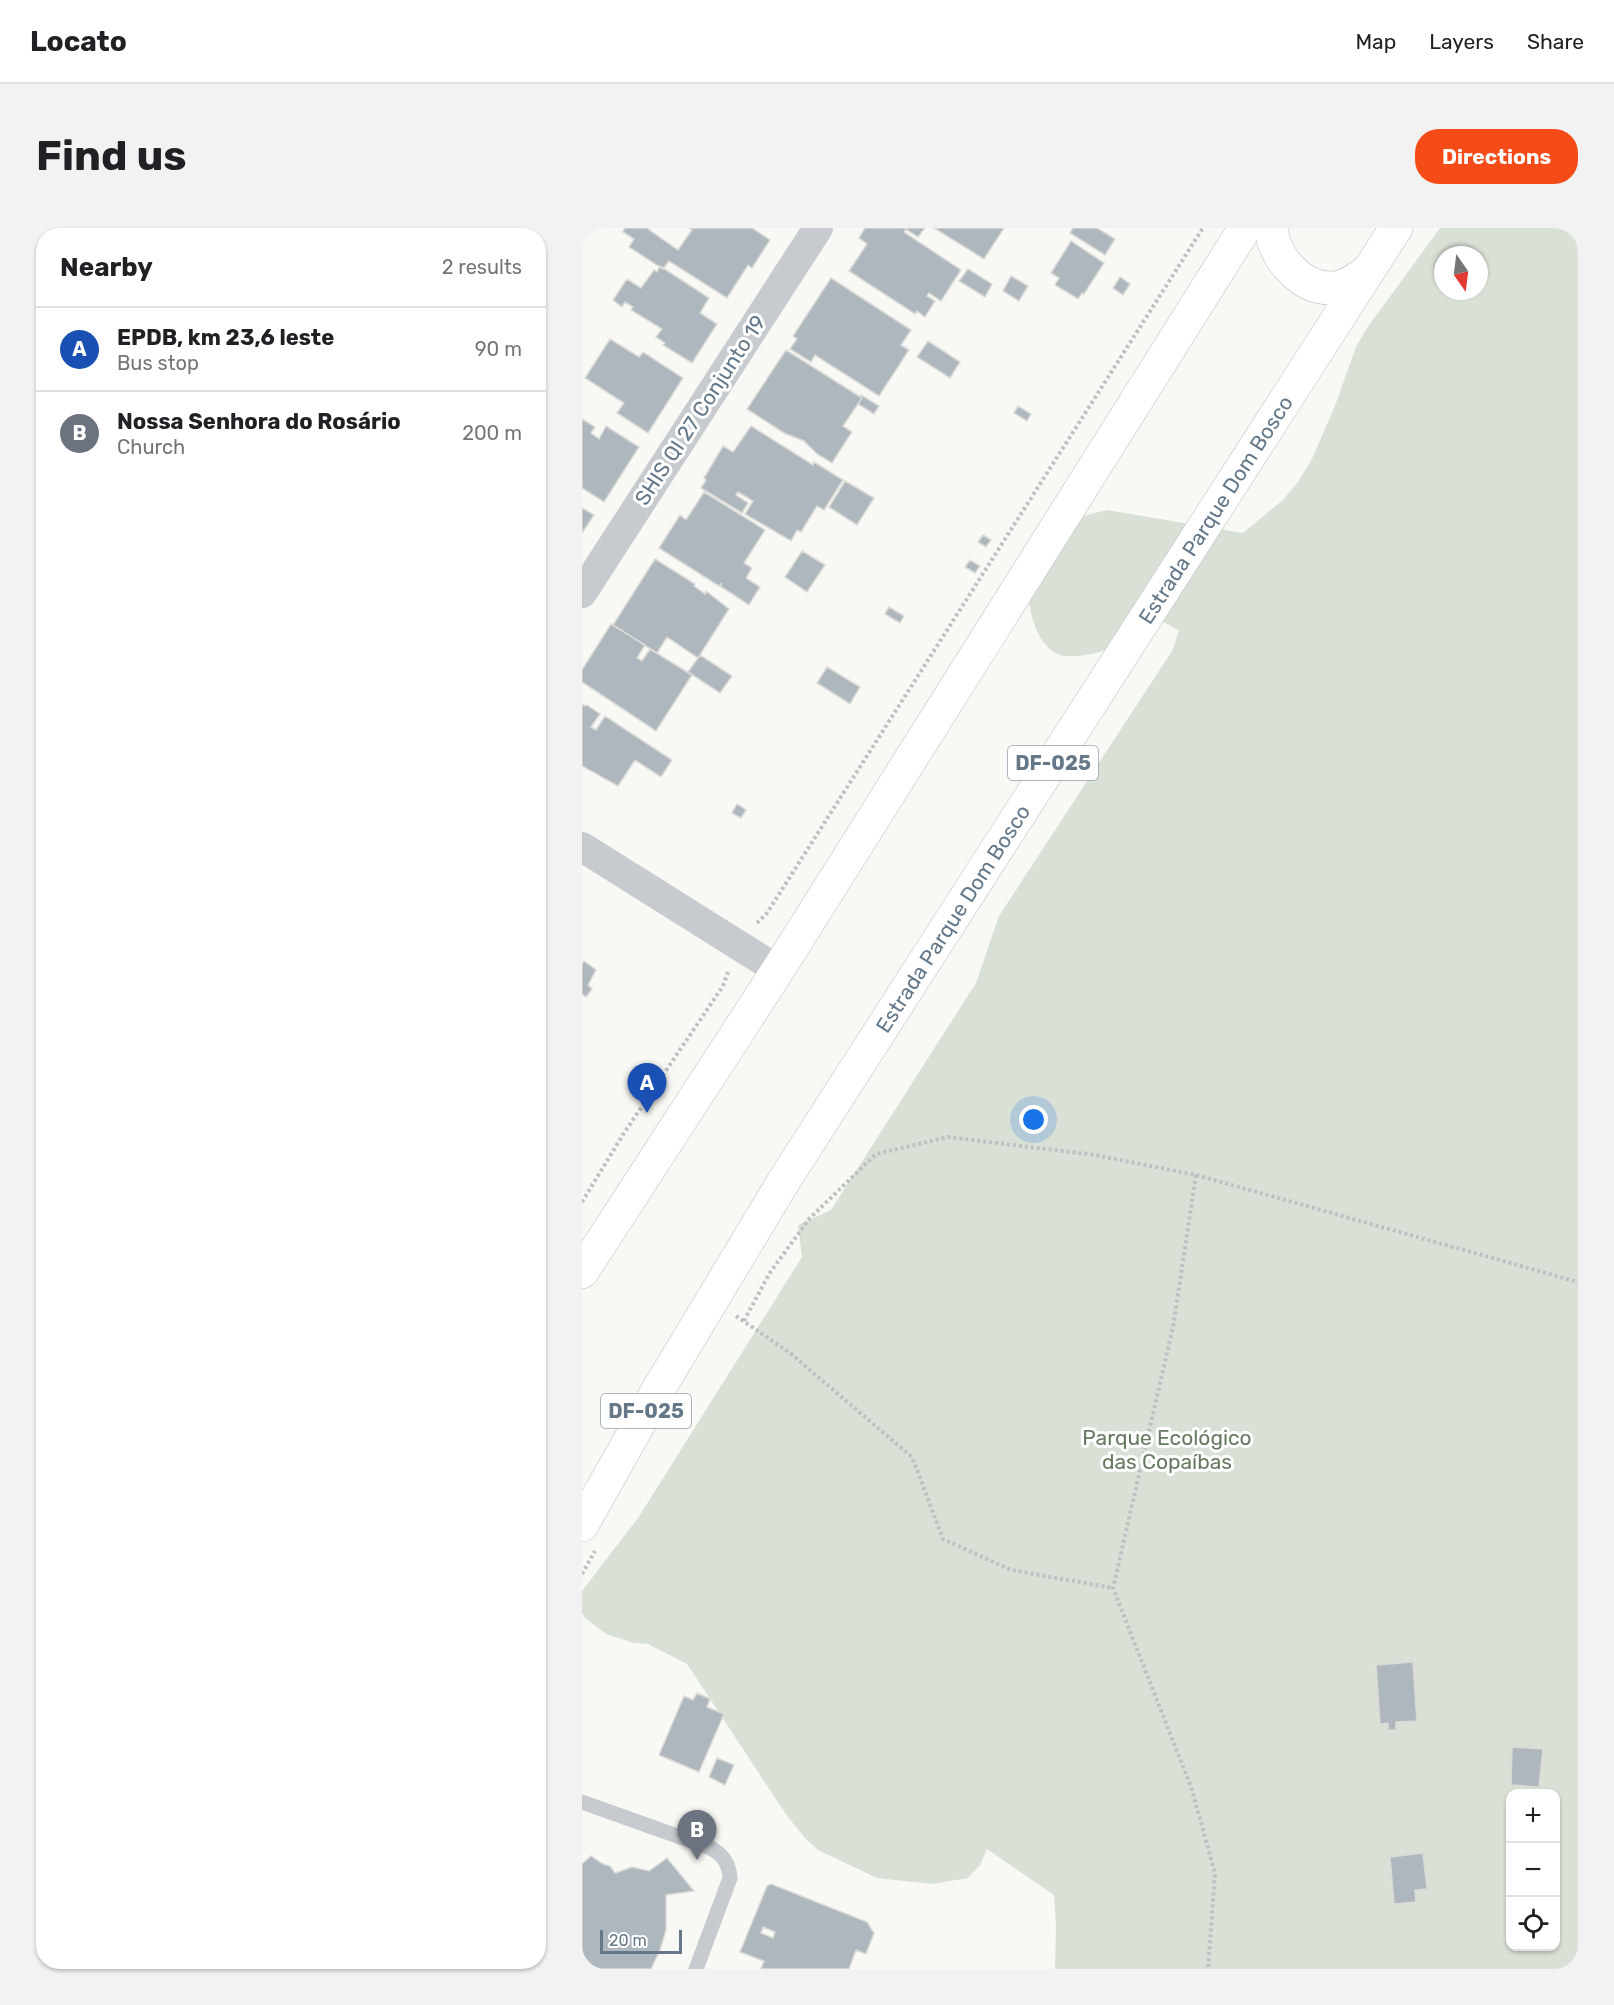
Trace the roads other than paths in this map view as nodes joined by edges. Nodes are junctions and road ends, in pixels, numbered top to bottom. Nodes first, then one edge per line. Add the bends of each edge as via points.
1 (818, 228) edge
2 (1245, 228) edge
3 (1271, 228) edge
4 (1396, 228) edge
5 (1369, 270) junction
6 (582, 593) edge
7 (582, 847) edge
8 (778, 970) junction
9 (582, 1272) edge
10 (582, 1525) edge
11 (582, 1802) edge
12 (696, 1969) edge

1 - 6 street, SHIS QI 27 Conjunto 19
2 - 8 main road
3 - 5 main road via 1282,260 1293,273 1315,285 1347,285
4 - 5 main road, Estrada Parque Dom Bosco / DF-025
5 - 10 main road, Estrada Parque Dom Bosco / DF-025 via 791,1169
7 - 8 street
8 - 9 main road
11 - 12 lane via 718,1851 725,1860 730,1878

